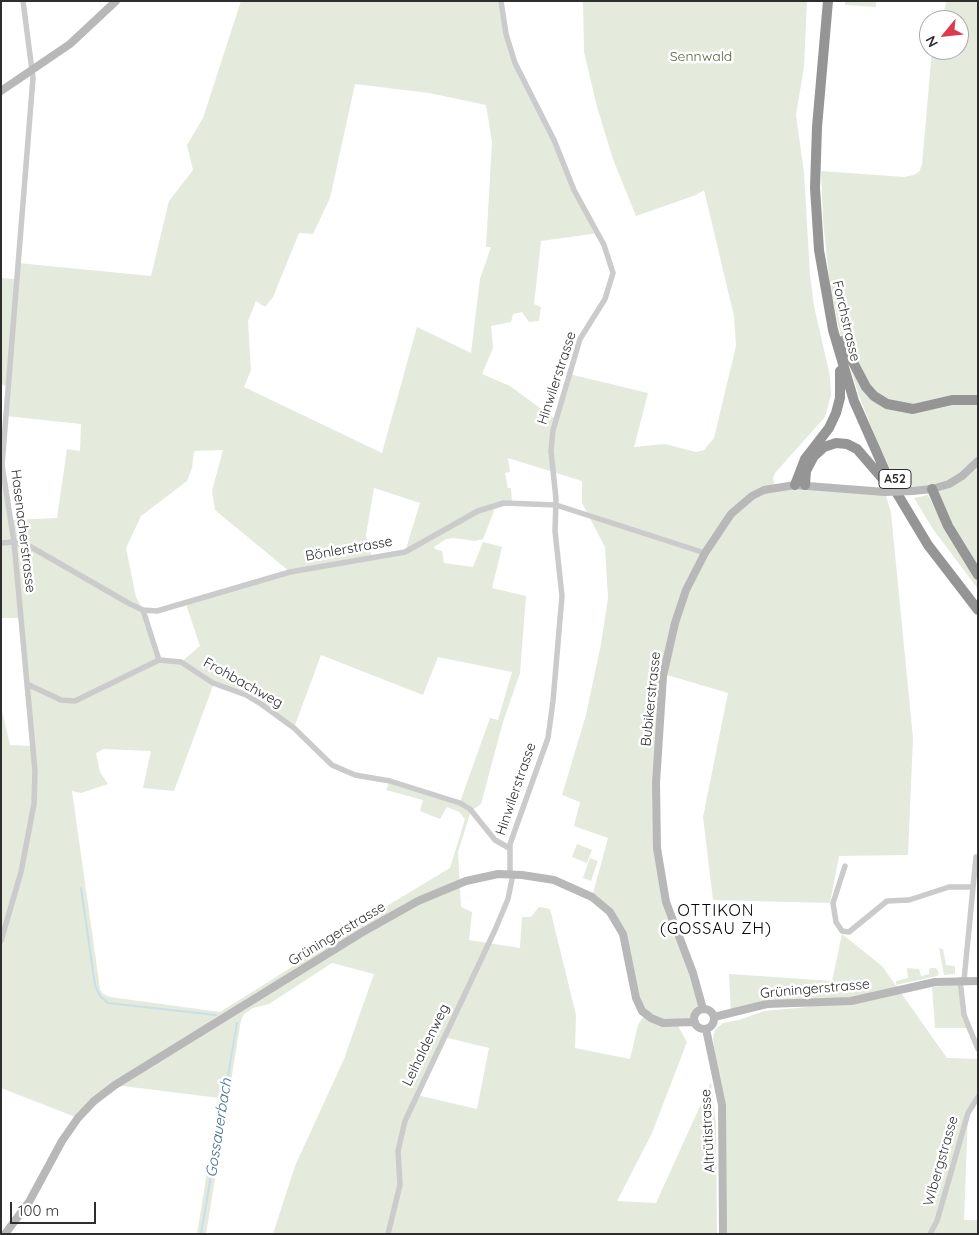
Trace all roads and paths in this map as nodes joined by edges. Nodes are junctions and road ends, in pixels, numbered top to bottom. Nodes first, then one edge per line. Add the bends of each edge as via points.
1 (23, 1) edge
2 (116, 1) edge
3 (501, 1) edge
4 (828, 1) edge
5 (834, 1) edge
6 (33, 69) junction
7 (1, 91) edge
8 (842, 342) junction
9 (840, 357) junction
10 (978, 400) edge
11 (977, 465) edge
12 (800, 485) junction
13 (932, 489) junction
14 (901, 502) junction
15 (556, 505) junction
16 (14, 542) junction
17 (1, 543) edge
18 (705, 553) junction
19 (978, 575) edge
20 (978, 600) edge
21 (143, 610) junction
22 (978, 610) edge
23 (159, 660) junction
24 (27, 684) junction
25 (509, 848) junction
26 (976, 857) dead end
27 (845, 866) dead end
28 (511, 874) junction
29 (973, 887) junction
30 (1, 941) edge
31 (962, 980) junction
32 (978, 981) edge
33 (703, 1009) junction
34 (714, 1017) junction
35 (695, 1022) junction
36 (706, 1029) junction
37 (978, 1049) edge
38 (978, 1097) edge
39 (5, 1234) edge
40 (388, 1234) edge
41 (723, 1234) edge
42 (930, 1234) edge

1 - 6 street, Hasenacherstrasse
2 - 6 main road via 70,44
3 - 15 street, Hinwilerstrasse via 515,63 612,266 612,281 580,340 555,420 551,451
4 - 9 highway, Forchstrasse / A52 via 817,127 815,198 824,285
5 - 8 highway, Forchstrasse / A52 via 823,127 822,195 828,270
6 - 7 main road
6 - 16 street, Hasenacherstrasse via 2,449
8 - 10 highway via 866,388 887,404 913,409 952,400
8 - 20 highway, Forchstrasse / A52 via 867,418 898,484 932,540
9 - 12 highway via 838,409 829,428 804,459
9 - 14 highway, Forchstrasse / A52 via 867,435
11 - 13 main road, Bubikerstrasse via 955,481
12 - 13 main road, Bubikerstrasse, bridge via 884,492
12 - 14 highway via 818,452 830,444 843,443 855,447 865,456
12 - 18 main road, Bubikerstrasse via 764,490 739,506
13 - 19 highway via 939,509
14 - 22 highway, Forchstrasse / A52 via 936,558
15 - 18 street, Bönlerstrasse
15 - 21 street, Bönlerstrasse via 515,502 493,505 405,552 290,572 170,609
15 - 25 street, Hinwilerstrasse via 555,535 562,599 551,722
16 - 17 street
16 - 21 street via 40,552
16 - 24 street, Hasenacherstrasse
18 - 33 main road, Bubikerstrasse via 686,590 668,645 658,737 656,815 657,848 666,902
21 - 23 street
23 - 24 street via 75,701 61,700
23 - 25 street, Frohbachweg via 181,662 214,683 261,704 294,728 323,759 342,771 399,784 462,804 492,837
24 - 30 street, Hasenacherstrasse via 35,771 34,804 21,872
25 - 28 street, Hinwilerstrasse
26 - 29 street
27 - 29 street via 833,903 836,922 848,932 887,901 908,900 949,887
28 - 35 main road, Grüningerstrasse via 558,881 600,903 614,917 623,934 636,998 642,1011 663,1023
28 - 39 main road, Grüningerstrasse via 459,883 392,914 115,1086 78,1118 29,1202
28 - 40 street, Leihaldenweg via 508,900 405,1121 398,1151 400,1185
29 - 31 street
31 - 32 main road, Grüningerstrasse
31 - 34 main road, Grüningerstrasse via 928,983 859,1000 773,1003
31 - 37 street via 963,1011
33 - 34 main road
33 - 35 main road via 698,1012
34 - 36 main road via 713,1025
35 - 36 main road
36 - 41 main road, Altrütistrasse via 722,1105
38 - 42 street, Wibergstrasse via 968,1113 937,1221

